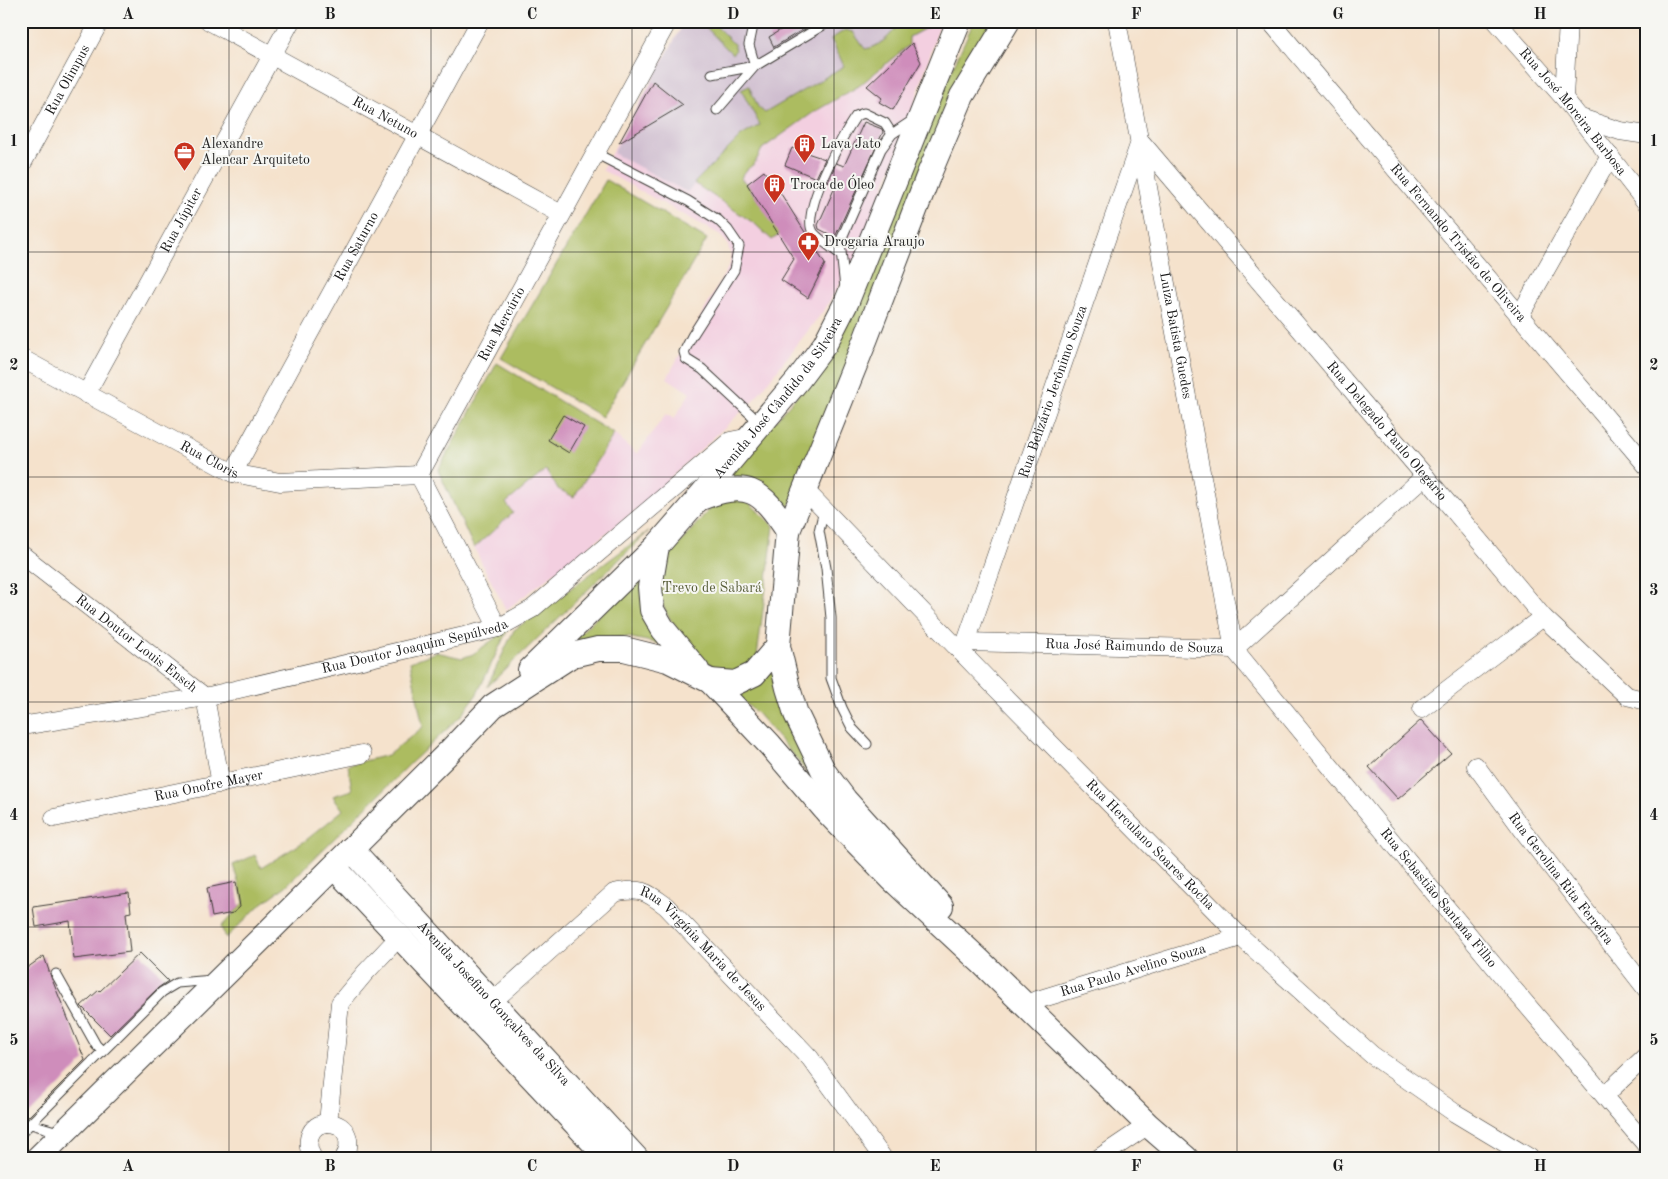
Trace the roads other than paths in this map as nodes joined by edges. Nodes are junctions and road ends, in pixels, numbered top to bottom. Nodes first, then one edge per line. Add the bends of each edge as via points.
1 (100, 21) edge
2 (209, 21) edge
3 (291, 21) edge
4 (480, 21) edge
5 (668, 21) edge
6 (754, 21) edge
7 (830, 21) edge
8 (1008, 21) edge
9 (1117, 21) edge
10 (1270, 21) edge
11 (1496, 21) edge
12 (1568, 21) edge
13 (958, 23) edge
14 (271, 56) junction
15 (755, 66) junction
16 (712, 74) dead end
17 (1564, 98) junction
18 (717, 110) dead end
19 (922, 114) junction
20 (1581, 118) junction
21 (892, 134) junction
22 (1647, 135) edge
23 (417, 136) junction
24 (1140, 141) junction
25 (595, 153) junction
26 (1610, 156) junction
27 (21, 166) edge
28 (1647, 204) edge
29 (561, 214) junction
30 (840, 254) junction
31 (847, 301) junction
32 (1519, 317) junction
33 (21, 358) edge
34 (86, 394) junction
35 (755, 430) junction
36 (1647, 466) edge
37 (233, 473) junction
38 (419, 475) junction
39 (1425, 476) junction
40 (805, 490) junction
41 (698, 499) junction
42 (824, 510) junction
43 (788, 531) junction
44 (657, 546) junction
45 (21, 554) edge
46 (1543, 617) junction
47 (498, 628) junction
48 (778, 646) junction
49 (962, 646) junction
50 (1234, 650) junction
51 (706, 679) junction
52 (205, 697) junction
53 (1647, 701) edge
54 (492, 706) junction
55 (1422, 709) dead end
56 (21, 726) edge
57 (867, 744) dead end
58 (362, 754) dead end
59 (1476, 766) dead end
60 (221, 784) junction
61 (54, 818) dead end
62 (351, 850) junction
63 (334, 867) junction
64 (399, 937) junction
65 (1241, 938) junction
66 (981, 962) junction
67 (56, 974) dead end
68 (218, 980) junction
69 (1647, 990) edge
70 (492, 1002) junction
71 (1024, 1004) junction
72 (103, 1052) junction
73 (1647, 1055) edge
74 (1605, 1095) junction
75 (328, 1123) junction
76 (31, 1124) junction
77 (1148, 1125) junction
78 (21, 1133) edge
79 (62, 1133) junction
80 (1647, 1146) edge
81 (38, 1158) edge
82 (313, 1158) edge
83 (344, 1158) edge
84 (608, 1158) edge
85 (636, 1158) edge
86 (883, 1158) edge
87 (1099, 1158) edge
88 (1186, 1158) edge
89 (1530, 1158) edge

1 - 27 street, Rua Olimpus
2 - 14 street, Rua Netuno
3 - 14 street, Rua Júpiter
4 - 23 street, Rua Saturno
5 - 25 street, Rua Mercúrio
6 - 15 lane via 749,45
7 - 15 lane
8 - 40 main road via 962,96
9 - 24 street, Luiza Batista Guedes
10 - 32 street, Rua Fernando Tristão de Oliveira
11 - 17 street, Rua José Moreira Barbosa
12 - 17 street
13 - 19 main road, Avenida José Cândido da Silveira
14 - 23 street, Rua Netuno
14 - 34 street, Rua Júpiter
15 - 16 lane
15 - 18 lane
17 - 20 street, Rua José Moreira Barbosa
19 - 21 lane
19 - 31 main road, Avenida José Cândido da Silveira
20 - 22 street via 1620,131
20 - 26 street, Rua José Moreira Barbosa
21 - 30 lane via 881,149 840,242
21 - 30 lane via 885,123 864,114 856,116 844,132 814,200 810,219 813,232
23 - 29 street, Rua Netuno
23 - 37 street, Rua Saturno
24 - 39 street, Rua Delegado Paulo Olegário
24 - 49 street, Rua Belizário Jerônimo Souza
24 - 50 street, Luiza Batista Guedes
25 - 29 street, Rua Mercúrio
25 - 35 lane via 718,220 739,246 734,270 684,352 686,359 702,369
26 - 28 street, Rua José Moreira Barbosa
26 - 32 street
29 - 38 street, Rua Mercúrio
30 - 31 lane
31 - 35 main road, Avenida José Cândido da Silveira via 825,344
32 - 36 street, Rua Fernando Tristão de Oliveira
33 - 34 street, Rua Cloris
34 - 37 street, Rua Cloris
35 - 41 main road, Avenida José Cândido da Silveira
35 - 47 street, Rua Doutor Joaquim Sepúlveda via 730,441 532,608
37 - 38 street, Rua Cloris via 280,482
38 - 47 street
39 - 46 street, Rua Delegado Paulo Olegário
39 - 50 street, Rua José Raimundo de Souza
40 - 42 street, Rua Herculano Soares Rocha
40 - 43 main road
41 - 43 main road via 722,490 743,489 760,496
41 - 44 main road, Avenida José Cândido da Silveira
42 - 49 street, Rua Herculano Soares Rocha
42 - 57 lane via 819,531 831,618 832,678 852,728
43 - 48 main road
44 - 51 main road via 650,587 652,610 663,629
44 - 54 main road, Avenida José Cândido da Silveira
45 - 52 street, Rua Doutor Louis Ensch
46 - 53 street, Rua Delegado Paulo Olegário via 1627,696
46 - 55 street
47 - 52 street, Rua Doutor Joaquim Sepúlveda
48 - 51 main road via 754,674 735,683
48 - 66 main road via 796,714 824,772 845,800 958,925
49 - 50 street, Rua José Raimundo de Souza
49 - 65 street, Rua Herculano Soares Rocha
50 - 74 street, Rua Sebastião Santana Filho via 1509,984
51 - 54 main road via 668,660 624,649 598,649 572,655
51 - 66 main road via 892,880
52 - 56 street, Rua Doutor Joaquim Sepúlveda
52 - 60 street, Rua Doutor Louis Ensch
54 - 62 main road
58 - 60 street, Rua Onofre Mayer
59 - 69 street, Rua Gerolina Rita Ferreira
60 - 61 street, Rua Onofre Mayer
62 - 63 main road
62 - 70 main road, Avenida Josefino Gonçalves da Silva
63 - 64 main road, Avenida Josefino Gonçalves da Silva
63 - 68 main road
64 - 75 street via 340,1003
64 - 84 main road, Avenida Josefino Gonçalves da Silva
65 - 71 street, Rua Paulo Avelino Souza
65 - 89 street, Rua Herculano Soares Rocha via 1372,1055 1455,1113
66 - 71 main road
67 - 72 lane
68 - 72 lane via 177,983 162,992
68 - 79 main road
70 - 85 main road, Avenida Josefino Gonçalves da Silva
70 - 86 street, Rua Virgínia Maria de Jesus via 614,893 632,889 650,894 666,906 810,1058
71 - 77 main road
72 - 76 lane
73 - 74 street
74 - 80 street, Rua Sebastião Santana Filho
75 - 82 street via 320,1124 309,1136 307,1144
75 - 83 street via 336,1124 348,1136 350,1144
76 - 78 lane
76 - 79 lane
77 - 87 street
77 - 88 main road
79 - 81 main road

